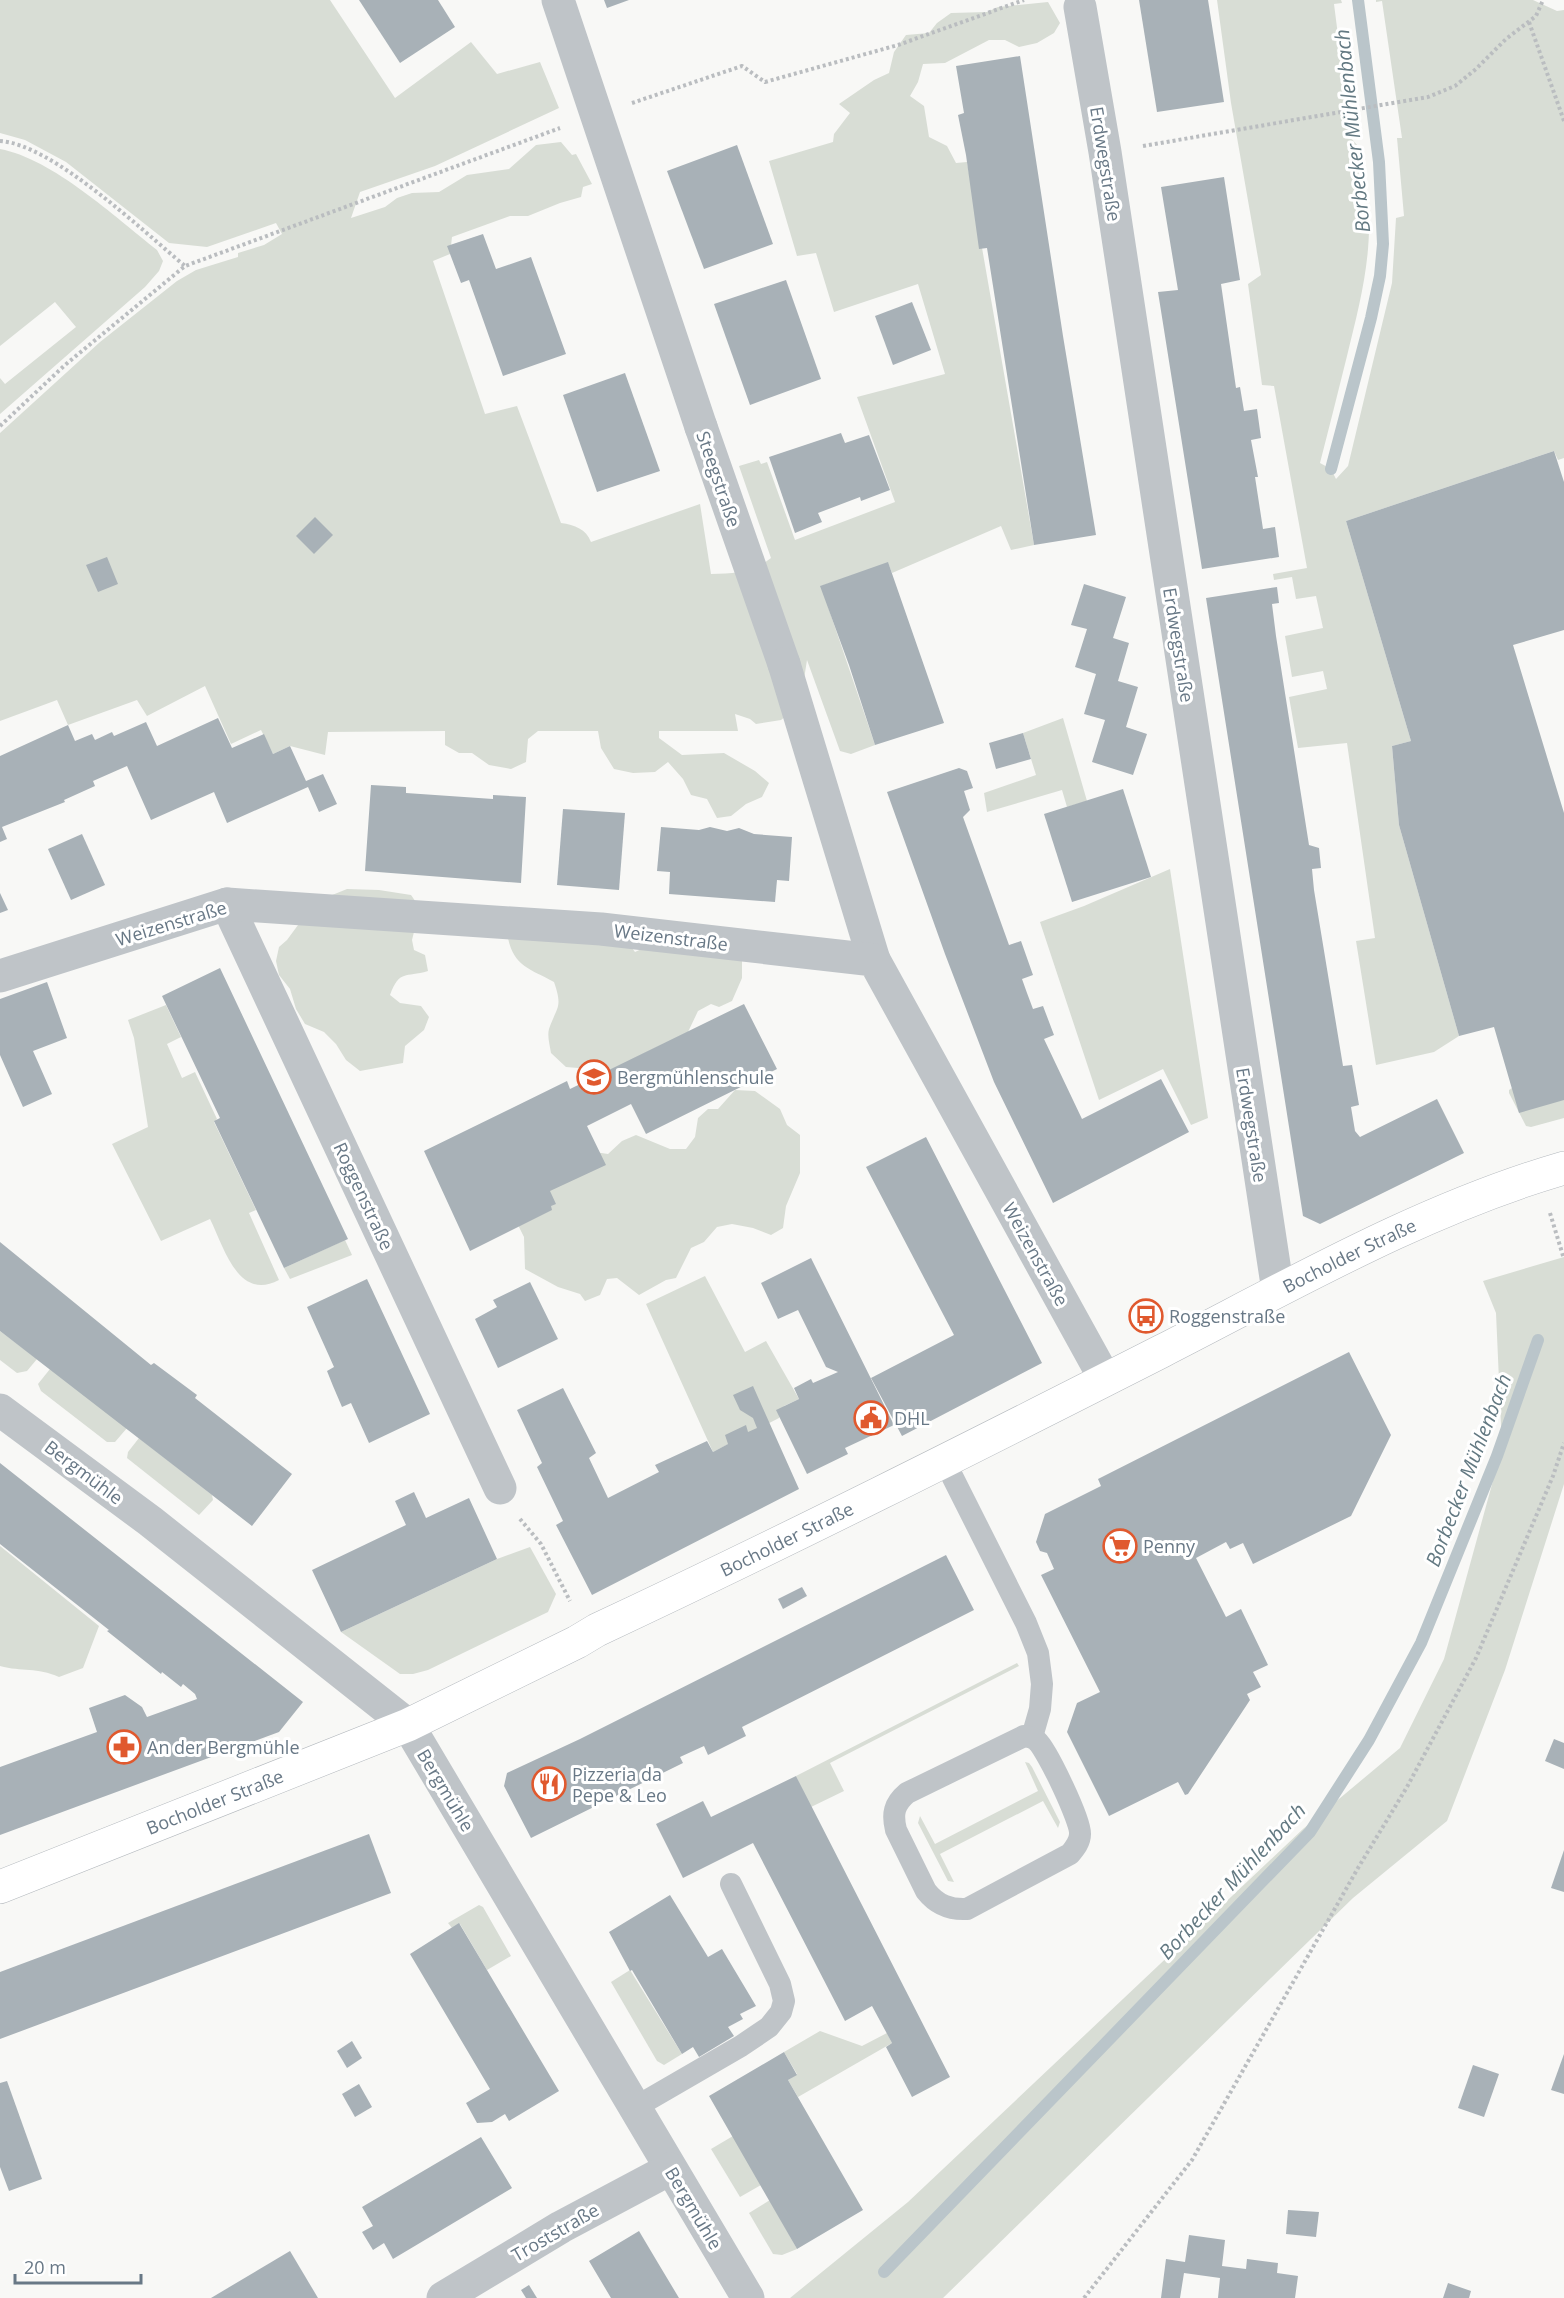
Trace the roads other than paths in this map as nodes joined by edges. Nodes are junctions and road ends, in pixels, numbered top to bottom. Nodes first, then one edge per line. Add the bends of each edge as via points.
1 (558, 0) edge
2 (1078, 3) edge
3 (227, 904) junction
4 (873, 960) junction
5 (0, 976) edge
6 (1551, 1171) edge
7 (1278, 1291) junction
8 (1106, 1379) junction
9 (0, 1410) edge
10 (944, 1460) junction
11 (501, 1488) road end
12 (408, 1725) junction
13 (1032, 1737) junction
14 (731, 1884) dead end
15 (0, 1887) edge
16 (634, 2108) junction
17 (670, 2169) junction
18 (443, 2298) edge
19 (748, 2298) edge

1 - 4 street, Steegstraße via 700,427 784,664
2 - 7 street, Erdwegstraße via 1105,152
3 - 4 street, Weizenstraße via 601,929
3 - 5 street, Weizenstraße
3 - 11 street, Roggenstraße
4 - 8 street, Weizenstraße
6 - 7 main road, Bocholder Straße via 1426,1219
7 - 8 main road, Bocholder Straße
8 - 10 main road, Bocholder Straße
9 - 12 street, Bergmühle via 150,1521
10 - 12 main road, Bocholder Straße
10 - 13 lane via 1038,1653 1042,1684
12 - 15 main road, Bocholder Straße
12 - 16 street, Bergmühle
13 - 13 lane via 1017,1738 899,1800 896,1830 932,1900 955,1910 967,1909 1070,1854 1077,1846 1081,1837 1077,1817 1043,1749
14 - 16 lane via 780,1984 784,2001 781,2012 769,2027 741,2046
16 - 17 street, Bergmühle
17 - 18 street, Troststraße via 561,2227
17 - 19 street, Bergmühle

